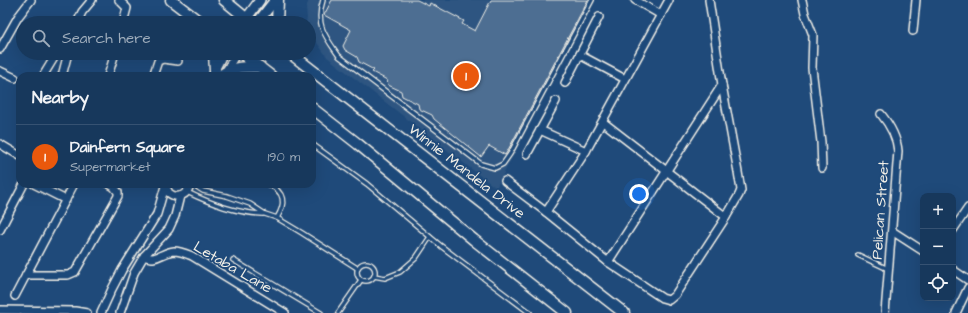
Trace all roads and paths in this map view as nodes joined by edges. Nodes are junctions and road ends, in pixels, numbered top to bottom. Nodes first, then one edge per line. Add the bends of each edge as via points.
1 (32, 0) edge
2 (92, 0) edge
3 (119, 0) edge
4 (171, 0) edge
5 (224, 0) edge
6 (260, 0) edge
7 (276, 0) edge
8 (323, 0) edge
9 (592, 0) edge
10 (635, 0) edge
11 (669, 0) edge
12 (709, 0) edge
13 (802, 0) edge
14 (916, 0) edge
15 (661, 15) junction
16 (19, 16) edge
17 (80, 16) edge
18 (125, 16) edge
19 (191, 16) edge
20 (241, 16) edge
21 (251, 16) edge
22 (263, 16) edge
23 (277, 16) edge
24 (599, 17) dead end
25 (16, 21) edge
26 (913, 31) dead end
27 (0, 49) edge
28 (580, 55) junction
29 (53, 60) edge
30 (66, 60) edge
31 (113, 60) edge
32 (158, 60) edge
33 (170, 60) edge
34 (216, 60) edge
35 (222, 60) edge
36 (232, 60) edge
37 (250, 60) edge
38 (300, 60) edge
39 (178, 61) dead end
40 (260, 67) junction
41 (0, 71) edge
42 (45, 72) edge
43 (63, 72) edge
44 (109, 72) edge
45 (154, 72) edge
46 (219, 72) edge
47 (219, 72) edge
48 (221, 72) edge
49 (224, 72) edge
50 (266, 72) edge
51 (315, 72) edge
52 (316, 73) edge
53 (15, 78) dead end
54 (625, 79) junction
55 (565, 83) dead end
56 (722, 85) junction
57 (556, 101) dead end
58 (316, 111) edge
59 (881, 114) dead end
60 (603, 122) junction
61 (540, 130) junction
62 (0, 144) edge
63 (316, 147) edge
64 (586, 151) junction
65 (16, 154) edge
66 (527, 154) dead end
67 (822, 168) dead end
68 (666, 172) junction
69 (505, 181) dead end
70 (22, 188) edge
71 (42, 188) edge
72 (72, 188) edge
73 (115, 188) edge
74 (164, 188) edge
75 (166, 188) edge
76 (188, 188) edge
77 (197, 188) edge
78 (276, 188) edge
79 (184, 194) junction
80 (66, 200) junction
81 (968, 208) edge
82 (546, 212) junction
83 (264, 214) junction
84 (726, 217) junction
85 (277, 218) junction
86 (954, 229) edge
87 (0, 230) edge
88 (892, 231) junction
89 (430, 237) junction
90 (920, 249) edge
91 (858, 255) dead end
92 (144, 256) junction
93 (233, 260) dead end
94 (608, 262) junction
95 (358, 268) junction
96 (889, 270) junction
97 (956, 272) edge
98 (26, 275) junction
99 (374, 276) junction
100 (362, 280) junction
101 (968, 280) edge
102 (968, 288) edge
103 (15, 296) dead end
104 (0, 310) edge
105 (87, 313) edge
106 (101, 313) edge
107 (120, 313) edge
108 (285, 313) edge
109 (321, 313) edge
110 (338, 313) edge
111 (530, 313) edge
112 (567, 313) edge
113 (624, 313) edge
114 (885, 313) edge
115 (956, 313) edge

1 - 16 street
2 - 17 street
3 - 18 street via 127,8
4 - 19 main road
5 - 20 main road
6 - 21 street
7 - 22 street
7 - 23 main road
8 - 9 lane via 320,8 320,25 339,56 481,164 496,168 503,164 512,150
10 - 15 street
11 - 15 street
12 - 56 street
13 - 67 street via 814,35 813,75 822,142
14 - 26 street
15 - 54 street
24 - 28 street
25 - 27 street
28 - 54 street
28 - 55 street
29 - 42 street
30 - 43 street
31 - 44 street
32 - 45 street
33 - 39 street
34 - 46 main road
35 - 47 street
36 - 48 street
37 - 40 main road
38 - 51 main road, Winnie Mandela Drive
40 - 49 main road via 237,68
40 - 50 main road
41 - 53 street
52 - 113 main road, Winnie Mandela Drive
54 - 60 street
56 - 68 street
56 - 84 street via 741,190
57 - 61 street
58 - 112 main road
59 - 88 street, Pelican Street via 897,144
60 - 64 street
60 - 68 street
61 - 64 street
61 - 66 street
62 - 65 street
63 - 89 lane via 367,184
64 - 82 street
68 - 84 street
68 - 94 street
69 - 82 street
70 - 87 street
71 - 80 street
72 - 80 street
73 - 98 street via 118,196 75,272 68,275
74 - 106 street via 153,222 122,270
75 - 79 street via 172,196
76 - 79 street
77 - 83 lane via 203,192 227,196 250,204
78 - 85 lane via 283,198 282,209
79 - 83 lane via 248,214
79 - 92 street via 169,228
80 - 98 street
81 - 86 street
82 - 94 street
83 - 85 lane
84 - 94 street via 675,295 669,300 662,298
85 - 95 lane
88 - 90 street
88 - 96 street, Pelican Street
89 - 99 lane via 416,258 400,272 385,278
89 - 111 lane
91 - 96 lane
92 - 107 street via 134,274
92 - 108 street, Letaba Lane via 154,258 177,251 192,256
93 - 109 lane
95 - 99 lane via 363,263 370,264 374,269
95 - 100 lane via 357,275
96 - 114 street, Pelican Street
97 - 101 street
98 - 103 street
99 - 100 lane via 368,281
100 - 110 lane
102 - 115 street
104 - 105 street

